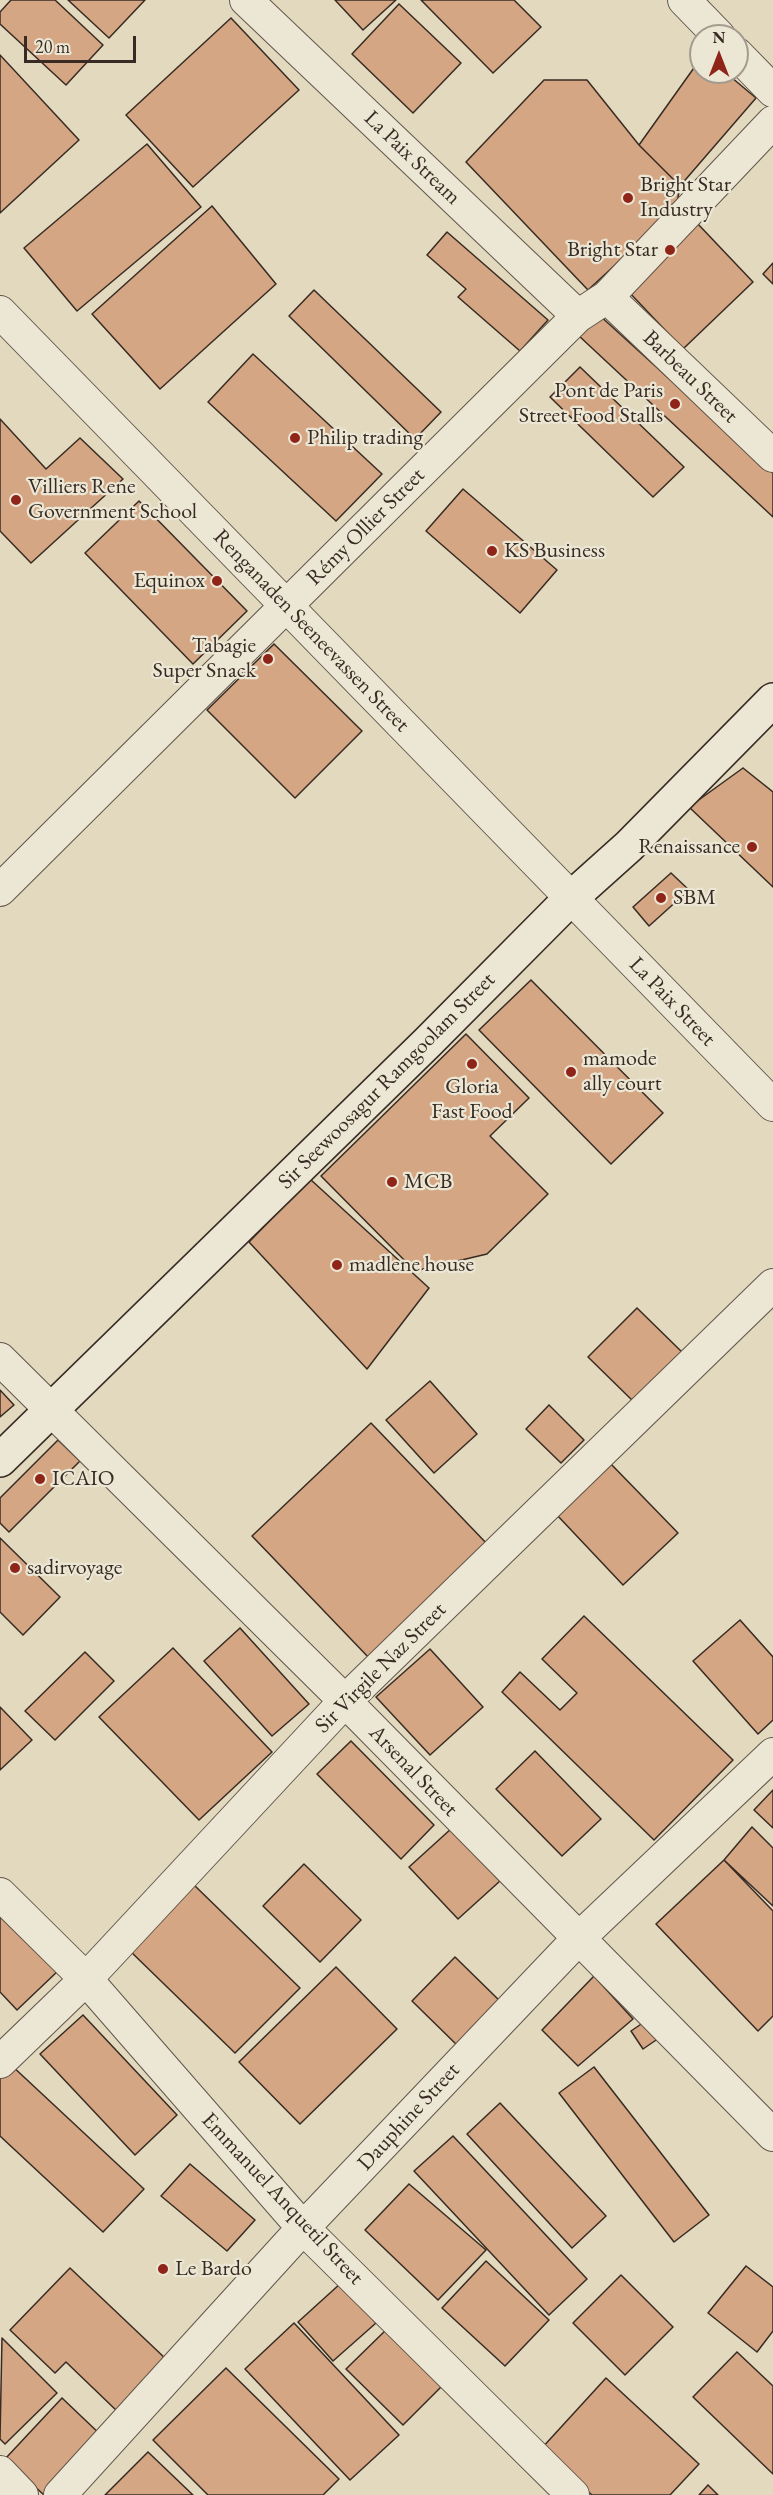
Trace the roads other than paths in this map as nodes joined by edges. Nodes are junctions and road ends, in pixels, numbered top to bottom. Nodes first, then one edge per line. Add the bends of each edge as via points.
1 (246, 0) edge
2 (684, 0) edge
3 (707, 24) edge
4 (749, 66) edge
5 (773, 91) edge
6 (773, 122) edge
7 (607, 297) junction
8 (0, 312) edge
9 (578, 316) junction
10 (773, 456) edge
11 (286, 606) junction
12 (773, 700) edge
13 (0, 890) edge
14 (571, 898) junction
15 (773, 1105) edge
16 (773, 1284) edge
17 (0, 1359) edge
18 (51, 1410) junction
19 (0, 1460) edge
20 (345, 1701) junction
21 (773, 1754) edge
22 (0, 1894) edge
23 (578, 1939) junction
24 (86, 1979) junction
25 (0, 2062) edge
26 (773, 2135) edge
27 (303, 2228) junction
28 (0, 2472) edge
29 (22, 2495) edge
30 (60, 2495) edge
31 (573, 2495) edge

1 - 9 street, La Paix Stream
2 - 3 street
4 - 5 street
6 - 7 street
7 - 9 street, Rémy Ollier Street
7 - 10 street, Barbeau Street
8 - 11 street, Renganaden Seeneevassen Street
9 - 11 street, Rémy Ollier Street
11 - 13 street, Rémy Ollier Street
11 - 14 street, Renganaden Seeneevassen Street
12 - 14 main road, Sir Seewoosagur Ramgoolam Street via 629,846
14 - 15 street, La Paix Street
14 - 18 main road, Sir Seewoosagur Ramgoolam Street
16 - 20 street, Sir Virgile Naz Street
17 - 18 street, Arsenal Street
18 - 19 main road, Sir Seewoosagur Ramgoolam Street
18 - 20 street, Arsenal Street
20 - 23 street, Arsenal Street
20 - 24 street, Sir Virgile Naz Street
21 - 23 street, Dauphine Street
22 - 24 street, Emmanuel Anquetil Street
23 - 26 street, Arsenal Street
23 - 27 street, Dauphine Street
24 - 25 street, Sir Virgile Naz Street
24 - 27 street, Emmanuel Anquetil Street
27 - 30 street, Dauphine Street
27 - 31 street, Emmanuel Anquetil Street
28 - 29 street

